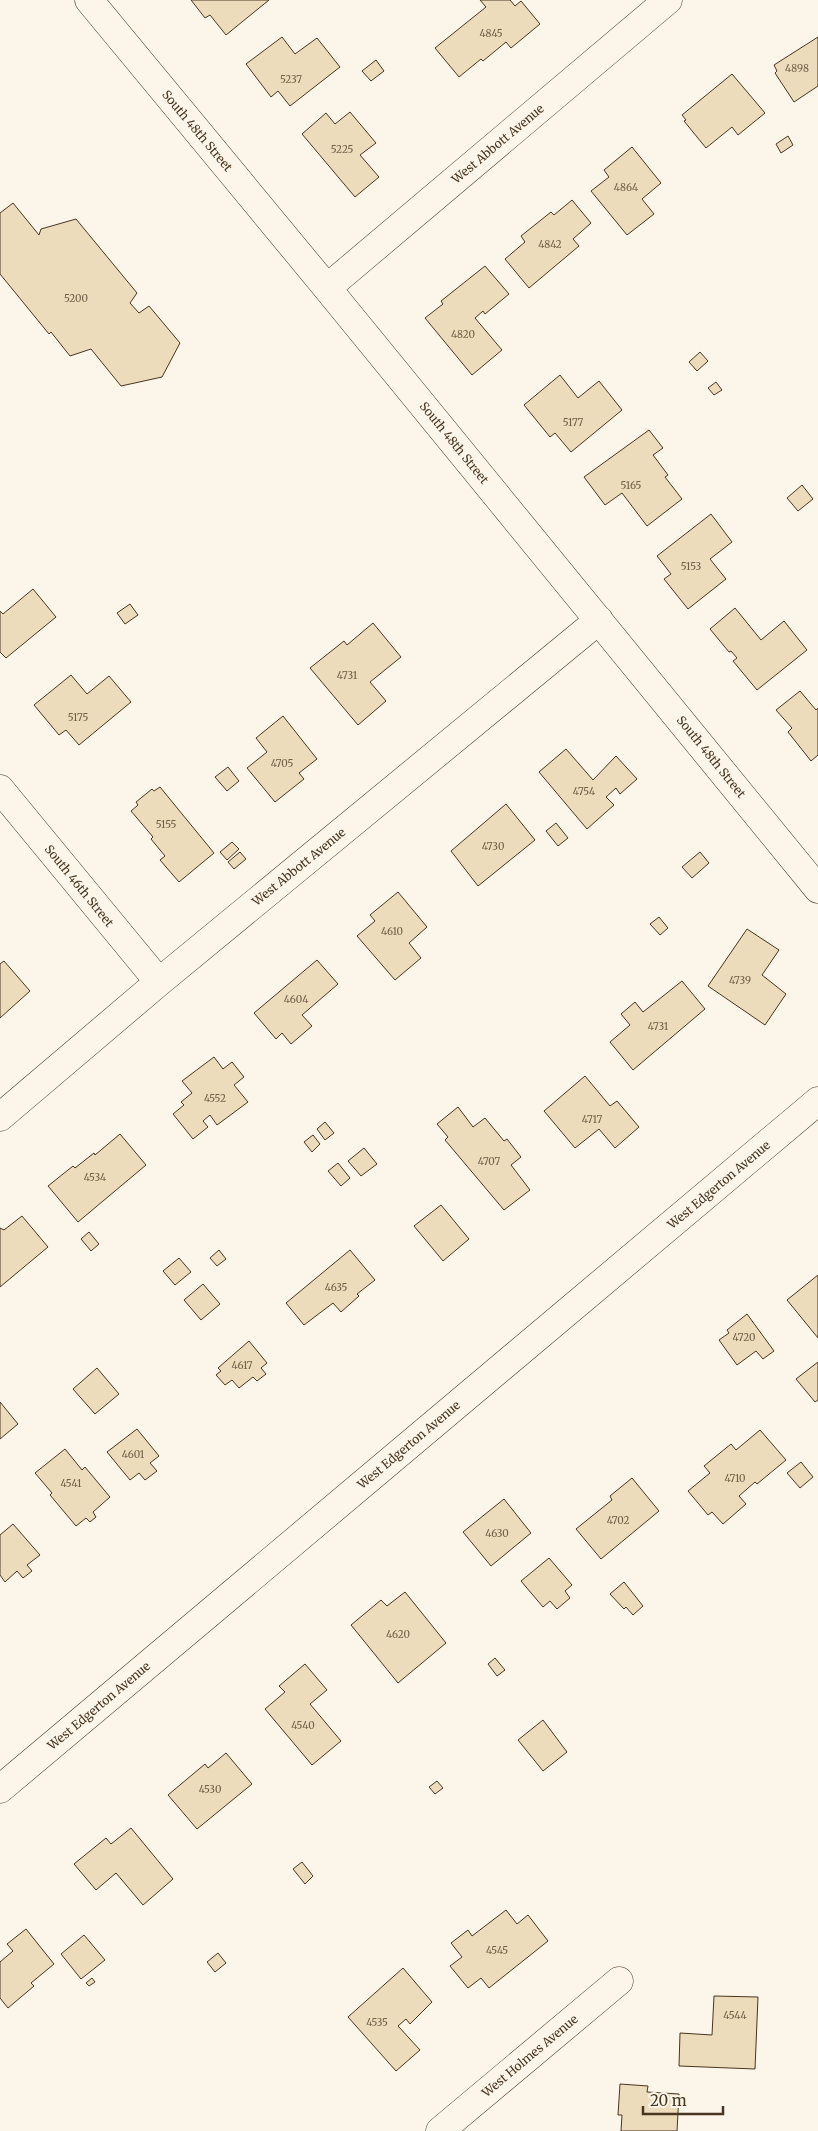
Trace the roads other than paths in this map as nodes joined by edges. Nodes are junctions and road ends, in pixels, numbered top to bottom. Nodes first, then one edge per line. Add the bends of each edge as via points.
1 (89, 0) edge
2 (668, 0) edge
3 (327, 288) junction
4 (599, 620) junction
5 (0, 789) edge
6 (818, 888) edge
7 (158, 982) junction
8 (818, 1101) edge
9 (0, 1116) edge
10 (0, 1789) edge
11 (619, 1981) dead end
12 (440, 2131) edge

1 - 3 street, South 48th Street
2 - 3 street, West Abbott Avenue
3 - 4 street, South 48th Street
4 - 6 street, South 48th Street
4 - 7 street, West Abbott Avenue
5 - 7 street, South 46th Street
7 - 9 street, West Abbott Avenue
8 - 10 street, West Edgerton Avenue
11 - 12 street, West Holmes Avenue

